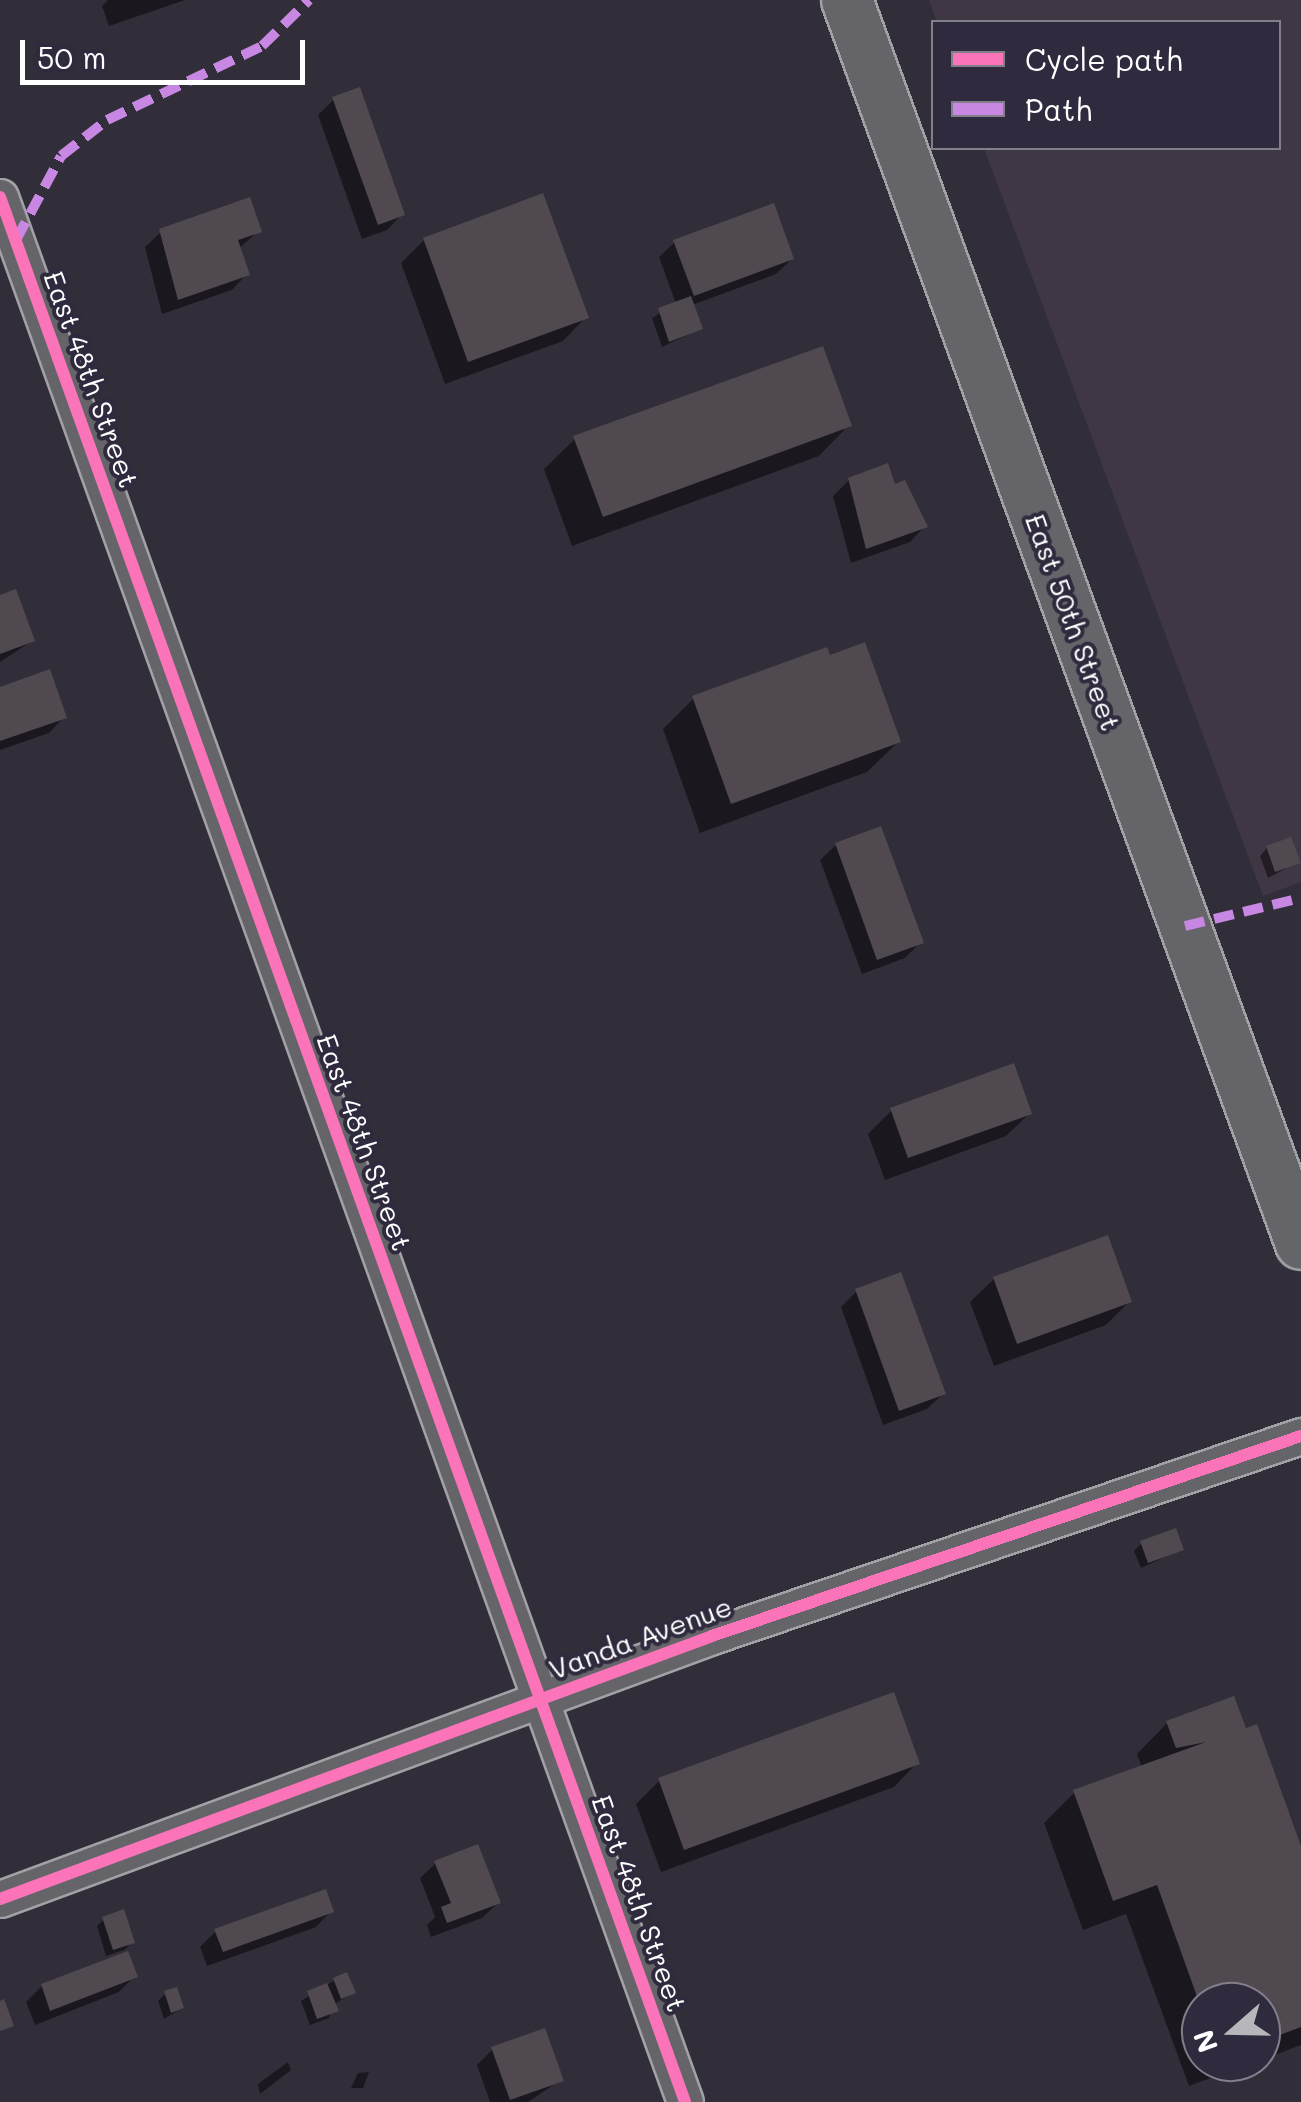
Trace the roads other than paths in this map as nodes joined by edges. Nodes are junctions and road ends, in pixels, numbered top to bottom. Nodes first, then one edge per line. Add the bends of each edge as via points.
1 (846, 0) edge
2 (0, 197) edge
3 (1301, 1244) edge
4 (1301, 1436) edge
5 (540, 1700) junction
6 (0, 1899) edge
7 (685, 2102) edge

1 - 3 main road, East 50th Street
2 - 5 street, East 48th Street
4 - 5 street, Vanda Avenue
5 - 6 street, Vanda Avenue
5 - 7 street, East 48th Street

